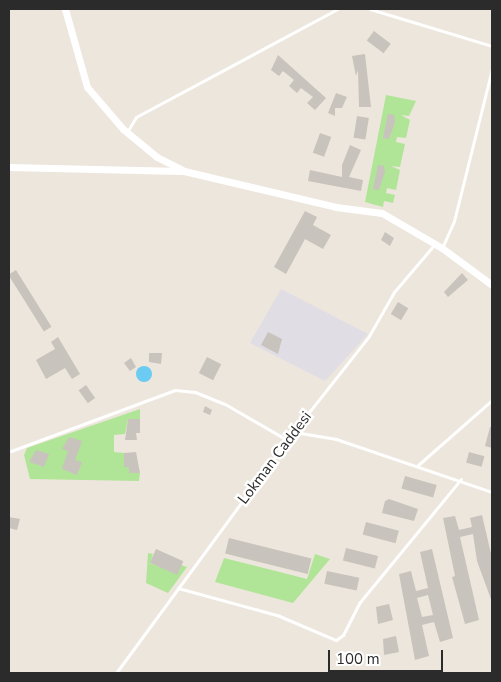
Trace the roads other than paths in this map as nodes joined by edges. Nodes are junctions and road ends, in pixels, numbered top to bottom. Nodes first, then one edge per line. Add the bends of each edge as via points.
1 (65, 9) edge
2 (337, 9) edge
3 (370, 9) edge
4 (492, 46) edge
5 (492, 69) edge
6 (127, 132) junction
7 (9, 167) edge
8 (184, 171) junction
9 (435, 244) junction
10 (442, 248) junction
11 (492, 285) edge
12 (492, 400) edge
13 (294, 432) junction
14 (287, 440) junction
15 (11, 451) dead end
16 (418, 465) junction
17 (461, 479) junction
18 (492, 492) edge
19 (178, 588) junction
20 (116, 673) edge

1 - 6 street via 87,87
2 - 6 lane via 136,117
3 - 4 lane
5 - 10 lane via 454,221
6 - 8 street via 157,157
7 - 8 street
8 - 9 street via 336,208 382,213
9 - 10 street
9 - 13 lane, Lokman Caddesi via 394,292 369,336
10 - 11 street
12 - 16 lane
13 - 14 lane, Lokman Caddesi
13 - 16 lane via 336,439
14 - 15 lane via 224,404 195,392 175,390
14 - 19 lane, Lokman Caddesi
16 - 17 lane
17 - 18 lane
17 - 19 lane via 360,602 346,629 336,640 277,615
19 - 20 lane, Lokman Caddesi

